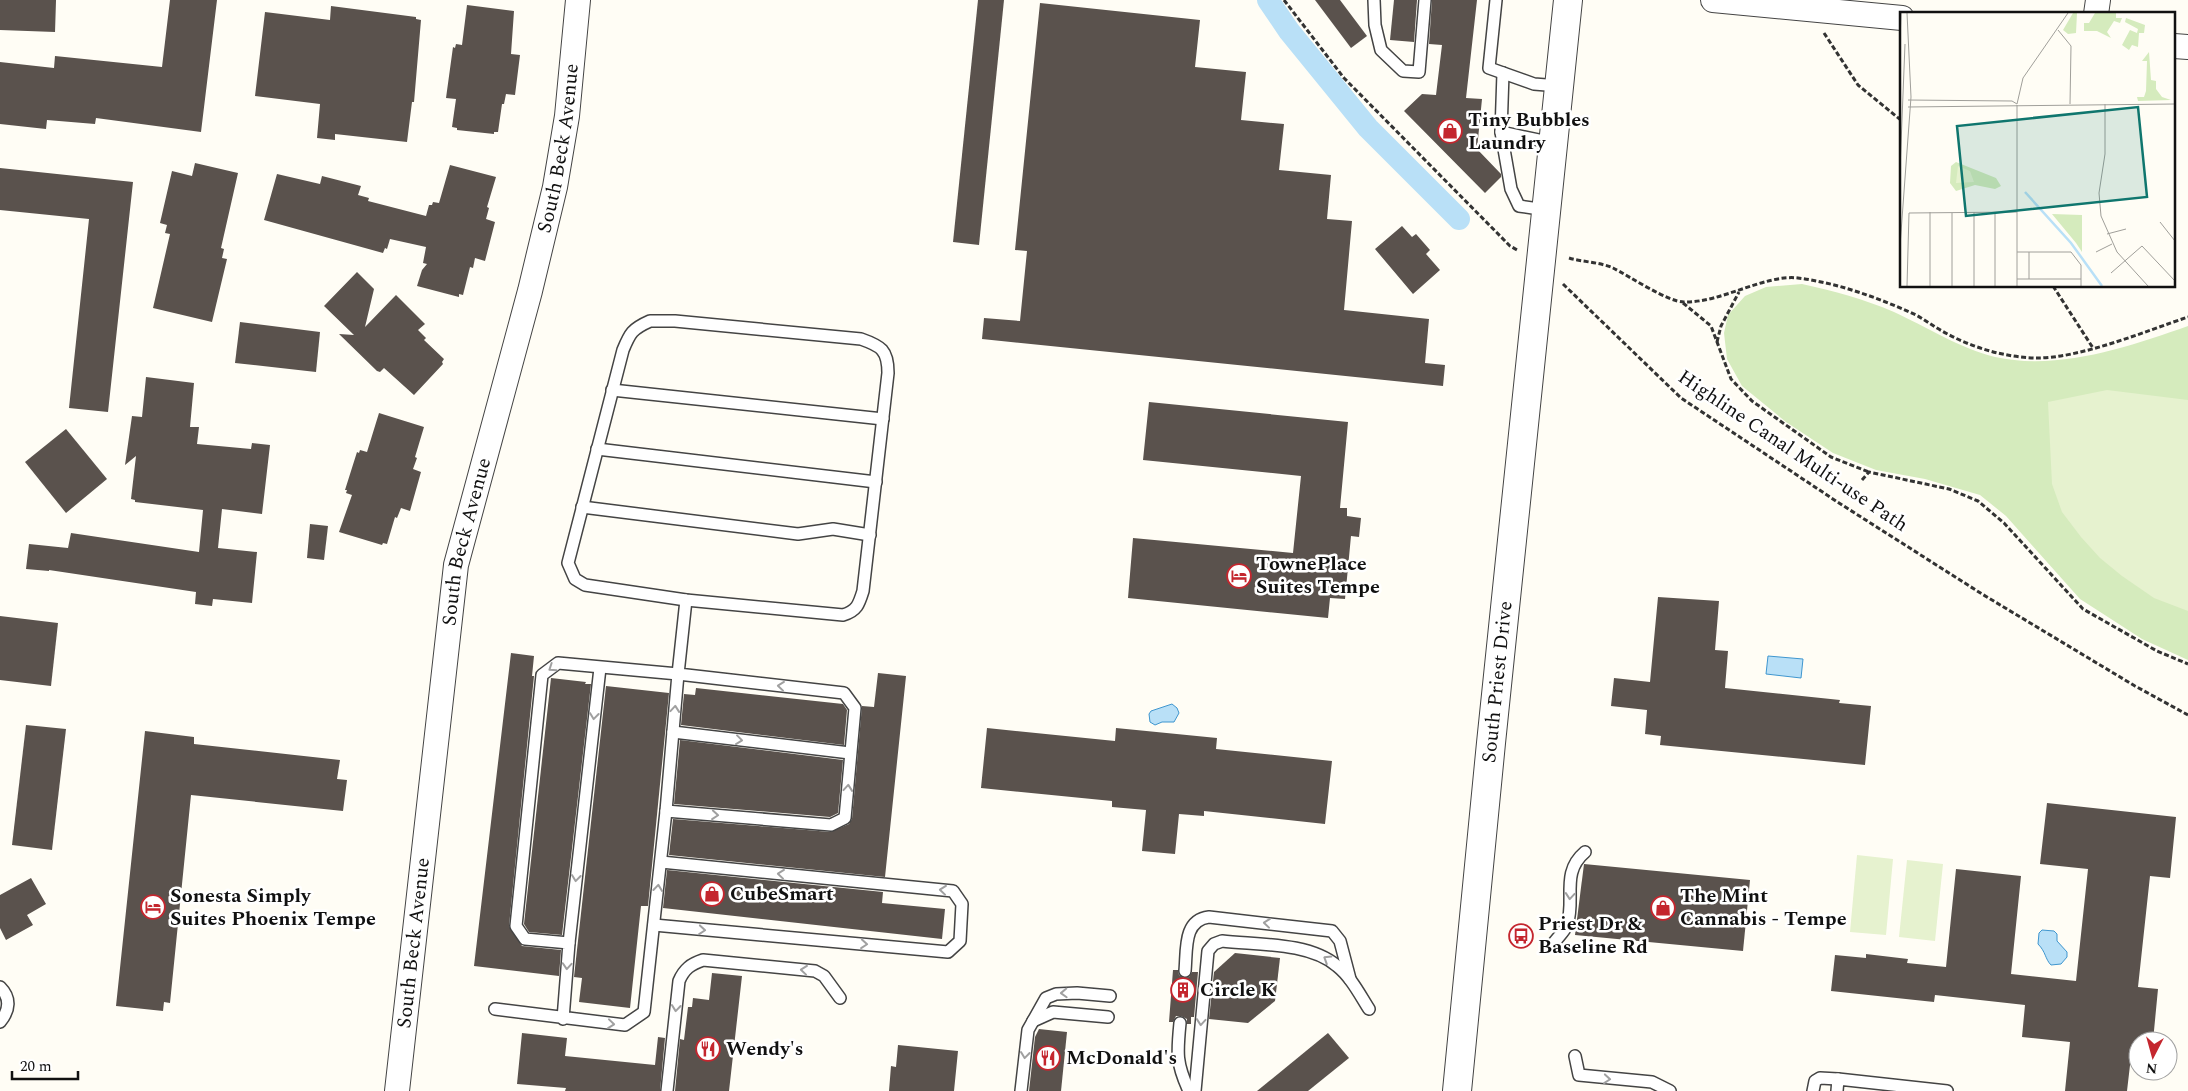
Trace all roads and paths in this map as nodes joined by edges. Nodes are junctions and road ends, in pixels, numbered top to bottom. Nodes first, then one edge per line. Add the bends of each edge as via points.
1 (578, 0) edge
2 (1284, 0) edge
3 (1374, 0) edge
4 (1425, 0) edge
5 (1496, 0) edge
6 (1568, 0) edge
7 (1713, 0) edge
8 (1841, 6) edge
9 (1814, 10) junction
10 (1900, 18) edge
11 (1503, 73) junction
12 (1559, 86) junction
13 (1900, 119) edge
14 (1502, 132) junction
15 (1553, 143) junction
16 (1546, 210) junction
17 (1569, 258) dead end
18 (1540, 267) junction
19 (2054, 288) edge
20 (1739, 292) junction
21 (1682, 302) junction
22 (2188, 317) edge
23 (1717, 342) junction
24 (2093, 348) junction
25 (612, 390) junction
26 (883, 419) junction
27 (597, 449) junction
28 (1869, 472) junction
29 (1862, 480) dead end
30 (876, 482) junction
31 (582, 508) junction
32 (870, 535) junction
33 (686, 600) junction
34 (2188, 664) edge
35 (600, 668) junction
36 (678, 674) junction
37 (2188, 715) edge
38 (673, 732) junction
39 (850, 753) junction
40 (666, 811) junction
41 (1585, 852) dead end
42 (661, 862) junction
43 (654, 925) junction
44 (568, 944) junction
45 (1553, 944) dead end
46 (1185, 971) dead end
47 (1350, 980) junction
48 (0, 987) edge
49 (1110, 996) dead end
50 (840, 998) dead end
51 (494, 1009) dead end
52 (1370, 1009) dead end
53 (1108, 1018) dead end
54 (563, 1019) junction
55 (1033, 1021) junction
56 (0, 1022) edge
57 (1180, 1023) dead end
58 (1575, 1056) dead end
59 (1838, 1085) edge
60 (397, 1091) edge
61 (667, 1091) edge
62 (1021, 1091) edge
63 (1189, 1091) edge
64 (1195, 1091) edge
65 (1457, 1091) edge
66 (1670, 1091) edge
67 (1813, 1091) edge
68 (1946, 1091) edge

1 - 60 street, South Beck Avenue via 568,116 555,187 456,564
2 - 18 path, Highline Canal Multi-use Path via 1344,78 1510,246
3 - 4 lane via 1381,50 1403,71 1418,72
5 - 11 lane via 1489,68
6 - 12 street, South Priest Drive
7 - 9 street
8 - 9 street
8 - 10 street
9 - 13 path via 1823,31 1858,85
11 - 12 lane via 1534,84
11 - 14 lane
12 - 15 street, South Priest Drive
14 - 15 lane
14 - 16 lane via 1511,189 1519,206
15 - 16 street, South Priest Drive
16 - 18 street, South Priest Drive
17 - 21 path via 1611,267
18 - 37 path, Highline Canal Multi-use Path via 1681,398 1982,594
18 - 65 street, South Priest Drive
19 - 24 path
20 - 21 path
20 - 23 path via 1720,326
20 - 24 path via 1769,281 1795,278 1870,296 1918,316 1943,332 1999,354 2037,358
21 - 23 path via 1711,326
22 - 24 path
23 - 28 path via 1731,379 1752,401 1831,457
25 - 26 lane
25 - 26 lane via 630,333 650,321 861,339 876,344 888,360
25 - 27 lane
26 - 30 lane
27 - 30 lane
27 - 31 lane
28 - 29 path
28 - 34 path via 1949,489 1978,501 2004,523 2083,609 2157,651
30 - 32 lane
31 - 32 lane via 798,534 833,529
31 - 33 lane via 568,563 575,579 585,585
32 - 33 lane via 863,591 859,605 852,612 843,615
33 - 36 lane
35 - 36 lane
35 -> 44 lane
35 -> 44 lane via 558,663 542,675 516,926 525,939
38 -> 36 lane
39 -> 36 lane via 855,708 844,693
38 -> 39 lane
38 - 40 lane
40 -> 39 lane via 831,825 845,818
40 - 42 lane
41 -> 45 lane via 1575,860 1572,870 1567,926
43 -> 42 lane
43 -> 42 lane via 948,952 960,941 962,904 953,892
54 -> 43 lane via 625,1025 644,1012
44 -> 54 lane
47 -> 46 lane via 1340,941 1332,931 1209,917 1199,918 1191,926
47 - 52 lane
47 -> 64 lane via 1324,956 1307,950 1222,941 1214,944 1208,951
48 - 56 lane via 6,994 8,1009
49 -> 55 lane via 1056,994 1046,998
50 -> 61 lane via 824,976 815,971 703,960 692,963 679,980
51 - 54 lane
53 - 55 lane via 1053,1012
55 -> 62 lane via 1028,1030
57 - 63 lane via 1177,1060
58 -> 66 lane via 1578,1075 1652,1082
59 - 67 lane via 1820,1078 1815,1082
59 - 68 lane

